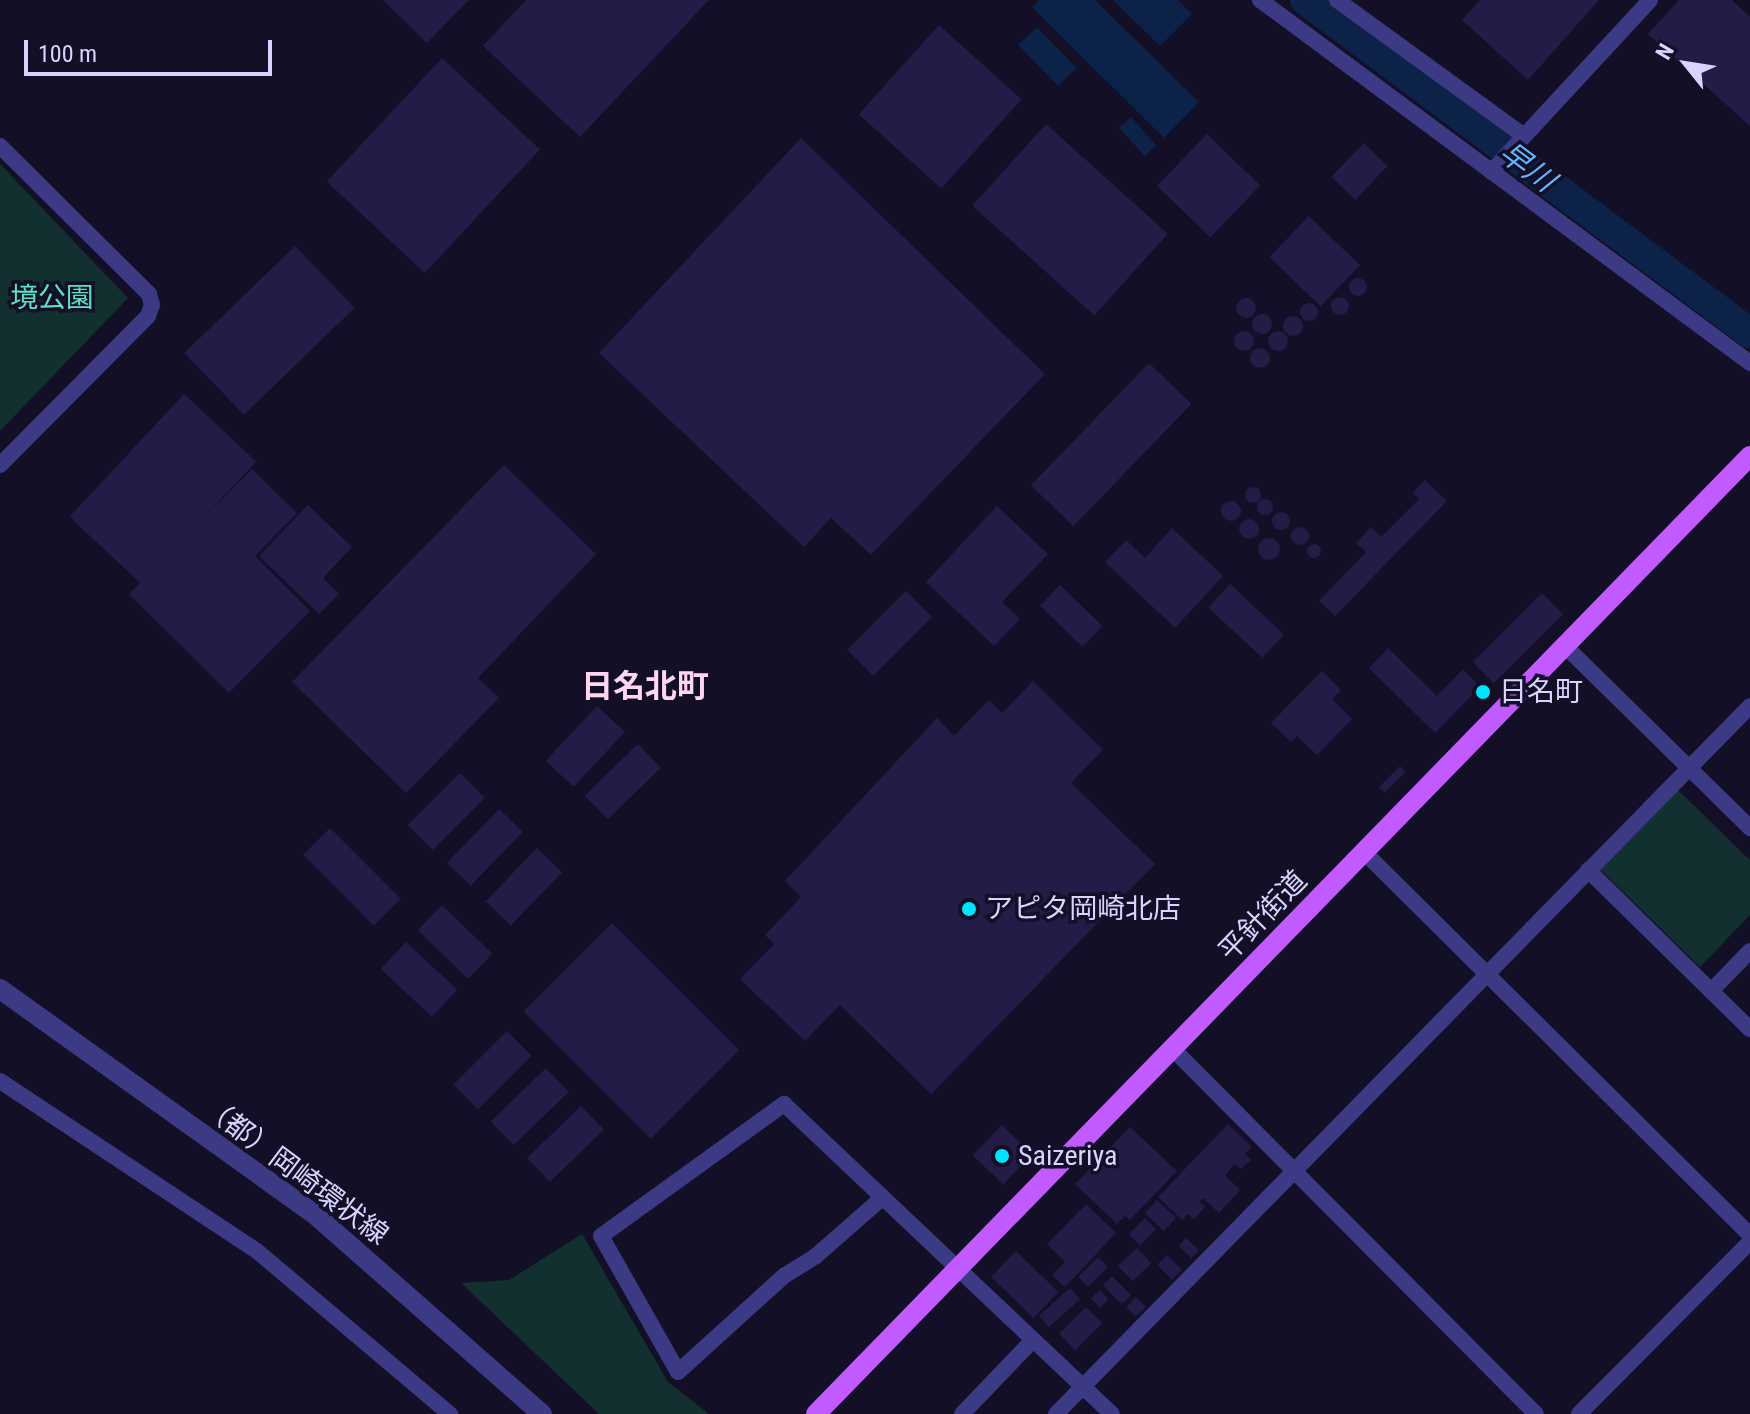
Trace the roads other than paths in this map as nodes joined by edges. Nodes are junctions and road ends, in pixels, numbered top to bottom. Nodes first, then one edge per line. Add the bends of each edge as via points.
1 (1260, 0) edge
2 (1337, 0) edge
3 (1650, 0) edge
4 (1524, 136) junction
5 (0, 146) edge
6 (1491, 172) junction
7 (1750, 363) edge
8 (1750, 456) edge
9 (0, 465) edge
10 (1565, 646) junction
11 (1750, 706) edge
12 (1689, 768) junction
13 (1750, 828) edge
14 (1364, 852) junction
15 (1588, 870) junction
16 (1750, 951) edge
17 (1487, 974) junction
18 (0, 989) edge
19 (1711, 991) junction
20 (1750, 1029) edge
21 (1172, 1048) junction
22 (0, 1081) edge
23 (1294, 1171) junction
24 (882, 1198) junction
25 (1750, 1235) edge
26 (1750, 1242) edge
27 (958, 1268) junction
28 (1033, 1340) junction
29 (1083, 1387) junction
30 (450, 1414) edge
31 (542, 1414) edge
32 (816, 1414) edge
33 (962, 1414) edge
34 (1056, 1414) edge
35 (1112, 1414) edge
36 (1536, 1414) edge
37 (1579, 1414) edge

1 - 6 street
2 - 4 street
3 - 4 street
4 - 6 street
5 - 9 street via 149,294 152,305 148,316
6 - 7 street
8 - 10 main road, 平針街道
10 - 12 street
10 - 14 main road, 平針街道
11 - 12 street
12 - 13 street
12 - 15 street
14 - 17 street
14 - 21 main road, 平針街道
15 - 17 street
15 - 19 street
16 - 19 street
17 - 23 street
17 - 25 street
18 - 31 street, （都）岡崎環状線 via 312,1212
19 - 20 street
21 - 23 street
21 - 27 main road, 平針街道
22 - 30 street via 257,1251
23 - 29 street
23 - 36 street
24 - 24 street via 784,1104 601,1236 678,1372 785,1275 816,1256
24 - 27 street
26 - 37 street
27 - 28 street
27 - 32 main road, 平針街道
28 - 29 street
28 - 33 street
29 - 34 street
29 - 35 street

